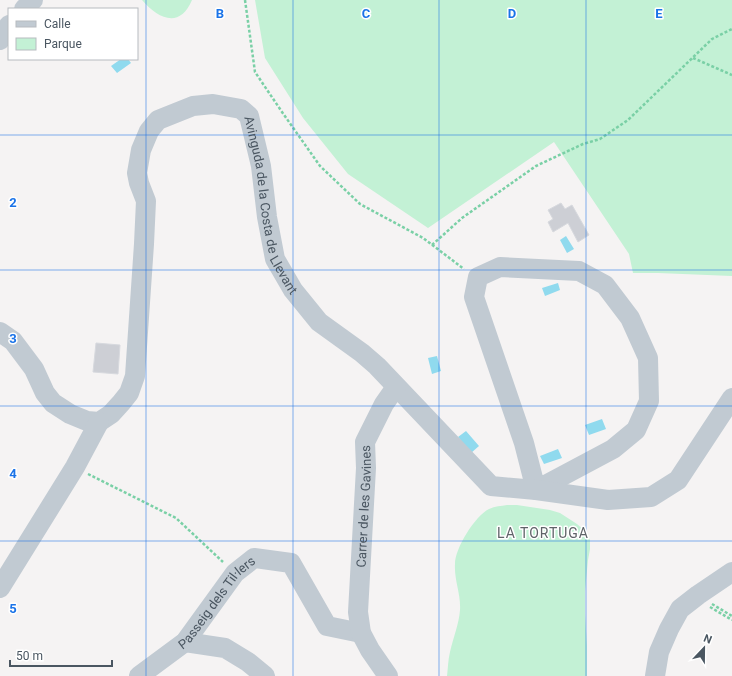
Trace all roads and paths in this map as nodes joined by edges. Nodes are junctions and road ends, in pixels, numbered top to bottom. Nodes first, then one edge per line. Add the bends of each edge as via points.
1 (33, 0) edge
2 (245, 0) edge
3 (25, 8) edge
4 (8, 27) edge
5 (732, 29) edge
6 (0, 40) edge
7 (693, 58) junction
8 (732, 75) edge
9 (432, 244) junction
10 (478, 277) junction
11 (0, 332) edge
12 (396, 387) junction
13 (732, 398) edge
14 (99, 422) junction
15 (75, 467) junction
16 (536, 490) junction
17 (732, 572) edge
18 (235, 573) junction
19 (0, 588) edge
20 (706, 600) dead end
21 (704, 604) dead end
22 (732, 616) edge
23 (732, 620) edge
24 (361, 633) junction
25 (185, 642) junction
26 (139, 676) edge
27 (265, 676) edge
28 (388, 676) edge
29 (655, 676) edge

1 - 3 street
2 - 9 path via 255,72 320,166 360,204
4 - 6 street
5 - 7 path via 712,39
7 - 8 path
7 - 9 path via 628,120 600,138 536,166 462,218
9 - 10 path
10 - 16 street via 474,297 524,443
10 - 16 street via 500,267 579,271 605,285 630,318 648,358 649,401 636,430 614,449
11 - 14 street via 13,341 34,369 45,393 53,403 70,414 87,421
12 - 14 street, Avinguda de la Costa de Llevant via 362,353 319,322 292,290 275,259 267,217 262,166 249,116 241,109 212,104 193,106 158,120 149,131 141,150 137,173 146,201 135,376 129,392 121,403 112,414
12 - 16 street, Avinguda de la Costa de Llevant via 491,486
12 - 24 street, Carrer de les Gavines via 384,404 365,442 366,468 358,612
13 - 16 street, Avinguda de la Costa de Llevant via 678,480 651,496 608,500
14 - 15 street
15 - 18 path via 176,518
15 - 19 street
17 - 29 street via 680,609 659,652
18 - 24 street, Passeig dels Til·lers via 254,558 291,563 327,626
18 - 25 street, Passeig dels Til·lers
20 - 22 path
21 - 23 path
24 - 28 street
25 - 26 street, Passeig dels Til·lers
25 - 27 street via 225,648

